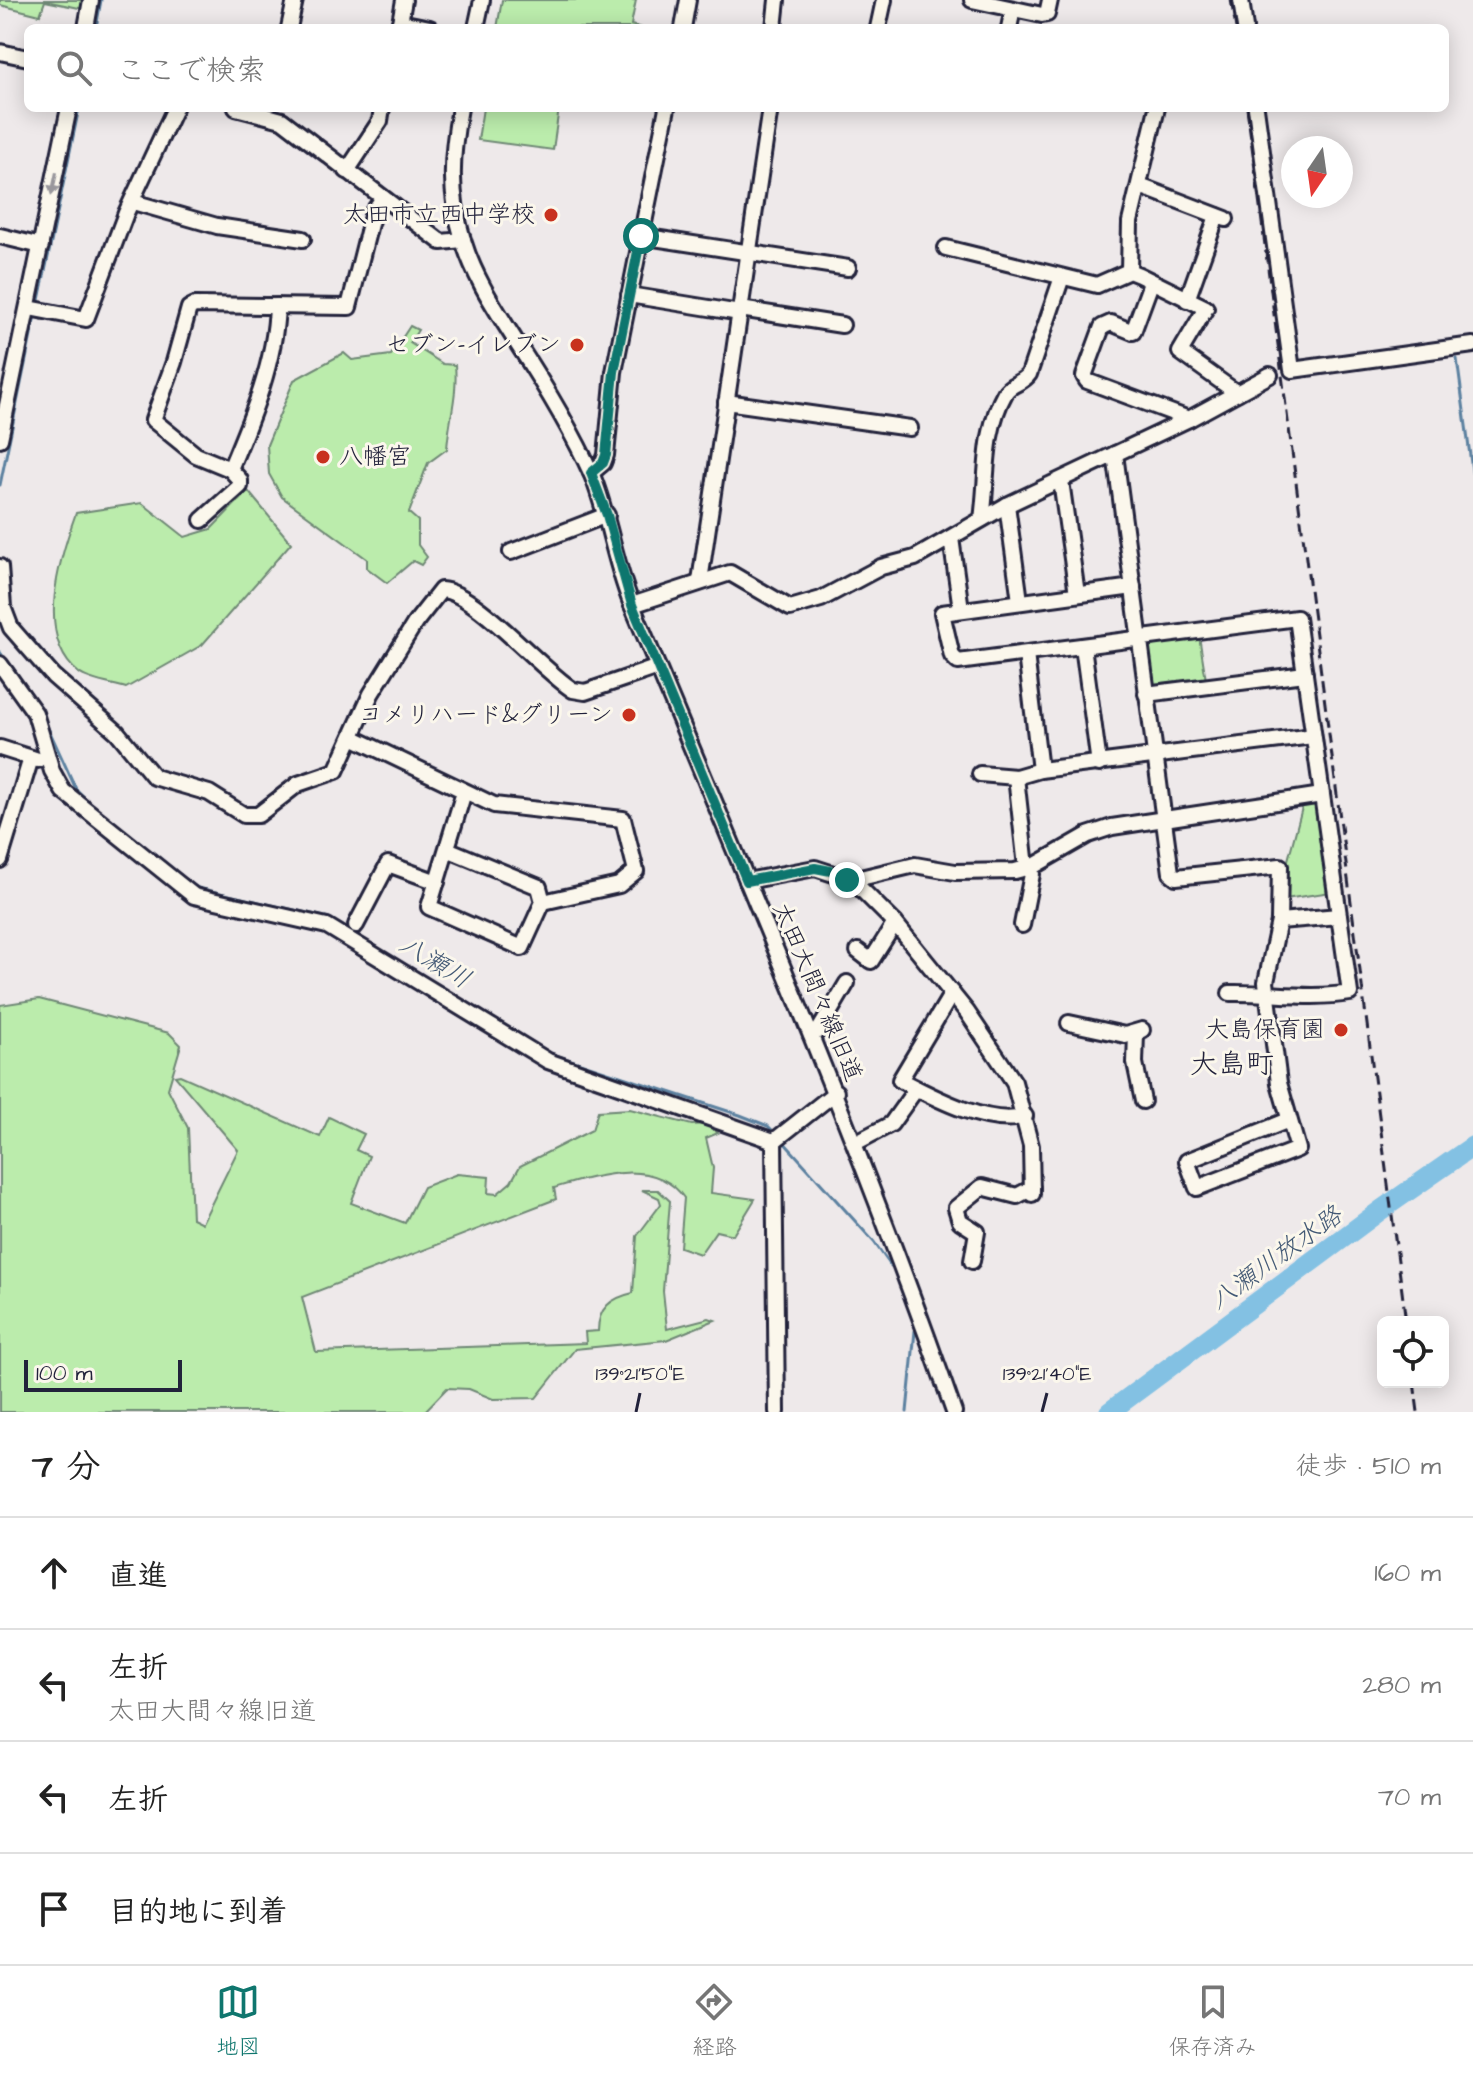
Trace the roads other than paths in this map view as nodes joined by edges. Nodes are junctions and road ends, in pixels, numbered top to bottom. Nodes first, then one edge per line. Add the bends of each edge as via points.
1 (91, 0) edge
2 (295, 0) edge
3 (404, 0) edge
4 (482, 0) edge
5 (688, 0) edge
6 (777, 0) edge
7 (884, 0) edge
8 (972, 0) edge
9 (1050, 0) edge
10 (1241, 0) edge
11 (1013, 9) junction
12 (87, 24) edge
13 (290, 24) edge
14 (399, 24) edge
15 (477, 24) edge
16 (684, 24) edge
17 (774, 24) edge
18 (882, 24) edge
19 (1010, 24) edge
20 (1244, 24) edge
21 (0, 52) edge
22 (24, 57) edge
23 (68, 112) edge
24 (173, 112) edge
25 (381, 112) edge
26 (459, 112) edge
27 (666, 112) edge
28 (769, 112) edge
29 (1156, 112) edge
30 (1257, 112) edge
31 (272, 113) edge
32 (347, 171) junction
33 (1145, 188) dead end
34 (383, 198) junction
35 (133, 202) junction
36 (0, 236) edge
37 (641, 236) junction
38 (303, 239) dead end
39 (463, 240) junction
40 (41, 246) junction
41 (946, 248) dead end
42 (749, 252) junction
43 (848, 268) dead end
44 (1129, 271) junction
45 (1062, 277) junction
46 (1151, 283) junction
47 (629, 295) junction
48 (1187, 300) junction
49 (277, 306) junction
50 (35, 309) junction
51 (740, 311) junction
52 (842, 325) dead end
53 (1473, 345) edge
54 (1270, 375) dead end
55 (1237, 393) junction
56 (726, 402) junction
57 (1189, 419) junction
58 (910, 428) dead end
59 (0, 439) edge
60 (1115, 454) junction
61 (230, 469) junction
62 (591, 473) junction
63 (1061, 481) junction
64 (1007, 505) junction
65 (607, 515) junction
66 (982, 519) junction
67 (202, 520) dead end
68 (951, 538) junction
69 (511, 552) dead end
70 (0, 567) edge
71 (700, 581) junction
72 (1133, 587) junction
73 (1077, 594) junction
74 (1020, 601) junction
75 (632, 605) junction
76 (961, 609) junction
77 (1139, 638) junction
78 (1083, 646) junction
79 (1026, 654) junction
80 (0, 664) edge
81 (658, 667) junction
82 (1305, 674) junction
83 (1146, 694) junction
84 (1313, 736) junction
85 (352, 737) junction
86 (0, 748) edge
87 (1155, 757) junction
88 (31, 758) junction
89 (50, 764) junction
90 (1099, 764) junction
91 (1040, 770) junction
92 (980, 774) dead end
93 (1016, 777) junction
94 (464, 792) junction
95 (1322, 795) junction
96 (1162, 819) junction
97 (447, 849) junction
98 (0, 860) edge
99 (1029, 868) junction
100 (852, 880) junction
101 (747, 881) junction
102 (437, 882) junction
103 (543, 902) junction
104 (1339, 916) junction
105 (1279, 921) junction
106 (895, 923) junction
107 (356, 925) dead end
108 (1022, 925) dead end
109 (858, 951) dead end
110 (847, 983) dead end
111 (1266, 992) junction
112 (952, 993) junction
113 (1230, 993) dead end
114 (1069, 1023) dead end
115 (811, 1035) junction
116 (916, 1089) junction
117 (836, 1092) junction
118 (1143, 1101) dead end
119 (1025, 1116) junction
120 (1289, 1120) junction
121 (779, 1136) junction
122 (855, 1143) junction
123 (972, 1261) dead end
124 (777, 1412) edge
125 (954, 1412) edge

1 - 12 street
2 - 13 street
3 - 14 street
4 - 15 street
5 - 16 street
6 - 17 street
7 - 18 street
8 - 11 street
9 - 11 street via 1047,14
10 - 20 street
11 - 19 street
21 - 22 street
23 -> 40 street
24 - 35 street
25 - 32 street
26 - 39 street, 太田大間々線旧道 via 450,180
27 - 37 street
28 - 42 street
29 - 44 street via 1130,222
30 - 53 street via 1292,370
31 - 32 street
32 - 34 street
33 - 48 street via 1222,217
34 - 39 street via 441,242
34 - 49 street via 373,212 349,307
35 - 38 street via 217,226
35 - 50 street via 86,319
36 - 40 street
37 - 42 street
37 - 47 street
39 - 62 street, 太田大間々線旧道 via 487,296
40 - 50 street
41 - 45 street
42 - 43 street
42 - 51 street
44 - 45 street via 1097,285
44 - 46 street
45 - 66 street via 1029,374 1003,397 986,454
46 - 48 street
46 - 57 street via 1133,332 1111,323 1102,327 1084,376
47 - 51 street
47 - 62 street via 608,407 606,455
48 - 55 street via 1206,308 1180,352
49 - 61 street via 276,337 262,386
49 - 61 street via 189,308 153,420 196,455
50 - 59 street
51 - 52 street
51 - 56 street
54 - 55 street
55 - 57 street
56 - 58 street
56 - 71 street
57 - 60 street
60 - 63 street
60 - 72 street
61 - 67 street via 240,486
62 - 65 street, 太田大間々線旧道
63 - 64 street
63 - 73 street
64 - 66 street
64 - 74 street
65 - 69 street
65 - 75 street, 太田大間々線旧道
66 - 68 street
68 - 71 street via 797,607 780,603 734,574
68 - 76 street
70 - 85 street via 3,607 11,628 53,676 117,732 154,777 209,793 244,815 258,815 298,784 336,771
71 - 75 street
72 - 73 street
72 - 77 street
73 - 74 street
74 - 76 street
75 - 81 street, 太田大間々線旧道
76 - 79 street via 942,613 953,659
77 - 78 street
77 - 82 street via 1297,618
77 - 83 street
78 - 79 street
78 - 90 street
79 - 91 street
80 - 89 street via 35,713
81 - 85 street via 585,692 573,690 479,610 441,590 371,694
81 - 101 street, 太田大間々線旧道
82 - 83 street
82 - 84 street
83 - 87 street
84 - 87 street
84 - 95 street
85 - 94 street
86 - 88 street
87 - 90 street
87 - 96 street
88 - 89 street
88 - 98 street
89 - 121 street via 63,791 194,896 327,926 548,1061
90 - 91 street
91 - 93 street
92 - 93 street
93 - 99 street
94 - 97 street
94 - 103 street via 494,805 623,819 636,871 619,885
95 - 96 street
95 - 104 street
96 - 99 street via 1099,831
96 - 105 street via 1173,876 1280,866
97 - 102 street
97 - 103 street via 539,887
99 - 100 street via 963,872 915,865
99 - 108 street via 1032,881
100 - 101 street via 815,868
100 - 106 street
101 - 115 street, 太田大間々線旧道
102 - 103 street via 429,907 522,948
102 - 107 street via 388,864
104 - 105 street
104 - 111 street via 1350,993 1312,998
105 - 111 street
106 - 109 street via 871,961
106 - 112 street
110 - 115 street
111 - 113 street
111 - 120 street
112 - 116 street via 900,1080
112 - 119 street via 1014,1082
114 - 118 street via 1139,1032 1135,1063
115 - 117 street, 太田大間々線旧道
116 - 119 street via 949,1105 1013,1120
116 - 122 street via 891,1124
117 - 121 street
117 - 122 street, 太田大間々線旧道
119 - 123 street via 1032,1191 1017,1196 982,1187 956,1208 960,1221 977,1232
120 - 120 street via 1187,1161 1197,1188 1298,1149
121 - 124 street
122 - 125 street, 太田大間々線旧道

